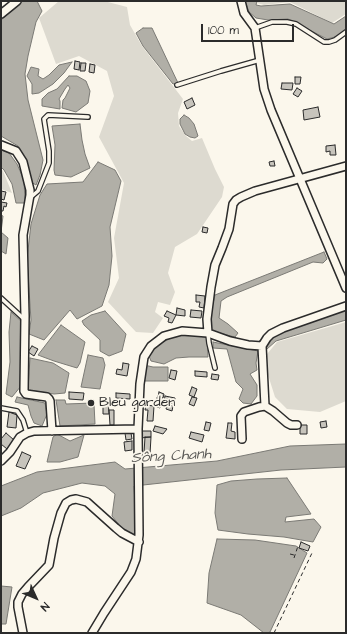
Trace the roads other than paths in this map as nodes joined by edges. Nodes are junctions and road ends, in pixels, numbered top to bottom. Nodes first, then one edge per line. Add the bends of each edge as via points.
1 (17, 1) edge
2 (241, 1) edge
3 (1, 14) edge
4 (255, 28) junction
5 (346, 32) edge
6 (260, 60) junction
7 (177, 85) dead end
8 (88, 117) dead end
9 (1, 145) edge
10 (346, 166) edge
11 (299, 179) junction
12 (29, 199) junction
13 (346, 288) edge
14 (1, 298) edge
15 (346, 306) edge
16 (25, 320) junction
17 (208, 333) junction
18 (262, 346) junction
19 (215, 368) dead end
20 (265, 406) junction
21 (1, 408) edge
22 (297, 425) dead end
23 (138, 429) junction
24 (52, 431) junction
25 (27, 433) junction
26 (242, 439) dead end
27 (1, 461) edge
28 (139, 542) junction
29 (23, 633) edge
30 (92, 633) edge

1 - 3 street
2 - 4 street via 244,12
4 - 5 lane via 272,22 287,22 296,24 324,42 335,40
4 - 6 street
6 - 7 lane
6 - 11 street via 264,89
8 - 12 lane via 48,115 44,119 49,163 38,191
9 - 12 street via 16,150 23,162 30,190
10 - 11 street
11 - 13 street
11 - 17 street via 241,196 233,204 229,229 215,265
12 - 16 street via 23,235
14 - 16 lane
15 - 18 street via 283,328 271,334
16 - 24 street via 24,390 26,394 47,397 50,401
17 - 18 street via 230,341
17 - 19 lane
17 - 23 street via 182,330 164,336 151,346 144,357
18 - 20 street
20 - 22 street via 287,423
20 - 26 street via 242,414
21 - 25 lane via 17,411
23 - 24 street
23 - 28 street
24 - 25 street
25 - 27 street via 20,437
28 - 29 street via 122,533 87,502 76,499 66,502 61,512 49,565 22,594 18,602
28 - 30 street via 131,572

